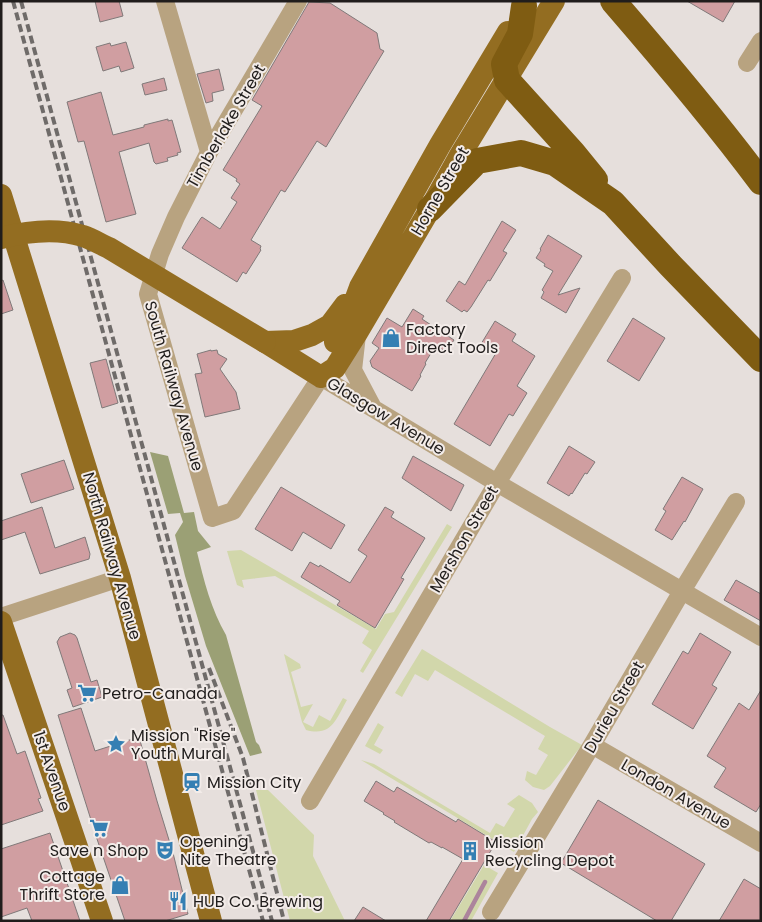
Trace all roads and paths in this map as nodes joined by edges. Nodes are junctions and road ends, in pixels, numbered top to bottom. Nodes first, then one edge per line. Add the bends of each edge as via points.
1 (164, 1) edge
2 (280, 1) edge
3 (298, 1) edge
4 (554, 1) edge
5 (613, 1) edge
6 (626, 1) edge
7 (525, 4) edge
8 (286, 21) junction
9 (638, 29) junction
10 (761, 41) edge
11 (747, 62) dead end
12 (507, 80) junction
13 (209, 152) junction
14 (761, 182) edge
15 (1, 195) edge
16 (613, 203) junction
17 (430, 209) junction
18 (1, 238) edge
19 (160, 254) joint
20 (622, 278) dead end
21 (360, 287) junction
22 (357, 333) junction
23 (265, 342) junction
24 (761, 359) edge
25 (321, 377) junction
26 (372, 407) junction
27 (497, 483) junction
28 (736, 502) dead end
29 (212, 518) joint
30 (120, 578) junction
31 (682, 591) junction
32 (1, 616) edge
33 (1, 622) edge
34 (761, 637) edge
35 (592, 745) junction
36 (310, 801) dead end
37 (760, 841) edge
38 (491, 912) dead end
39 (102, 921) edge
40 (211, 921) edge

1 - 13 street
2 - 8 street
3 - 8 street, Timberlake Street
4 - 12 main road, Horne Street
5 - 9 highway
6 - 9 highway
7 - 12 highway via 520,34 504,64
7 - 21 main road, Horne Street
8 - 13 street, Timberlake Street
9 - 14 highway
10 - 11 street
12 - 16 highway
12 - 17 main road, Horne Street
13 - 19 street, Timberlake Street
15 - 30 main road, North Railway Avenue
16 - 17 highway via 555,163 521,153 477,161
16 - 24 highway
17 - 22 main road, Horne Street
18 - 23 main road, Glasgow Avenue, bridge via 55,231 83,236
19 - 29 street, South Railway Avenue via 148,294
20 - 27 street, Mershon Street
21 - 23 main road via 330,325 294,341
21 - 25 main road, Horne Street via 346,325 323,360
22 - 25 main road, Horne Street via 335,368
22 - 26 street via 353,370
23 - 25 main road, Glasgow Avenue
25 - 26 street, Glasgow Avenue
25 - 29 street, Horne Street via 233,511
26 - 27 street, Glasgow Avenue
27 - 31 street, Glasgow Avenue
27 - 36 street, Mershon Street
28 - 31 street, Durieu Street
30 - 32 street
30 - 40 main road, North Railway Avenue
31 - 34 street, Glasgow Avenue
31 - 35 street, Durieu Street
33 - 39 main road, 1st Avenue
35 - 37 street, London Avenue
35 - 38 street, Durieu Street

